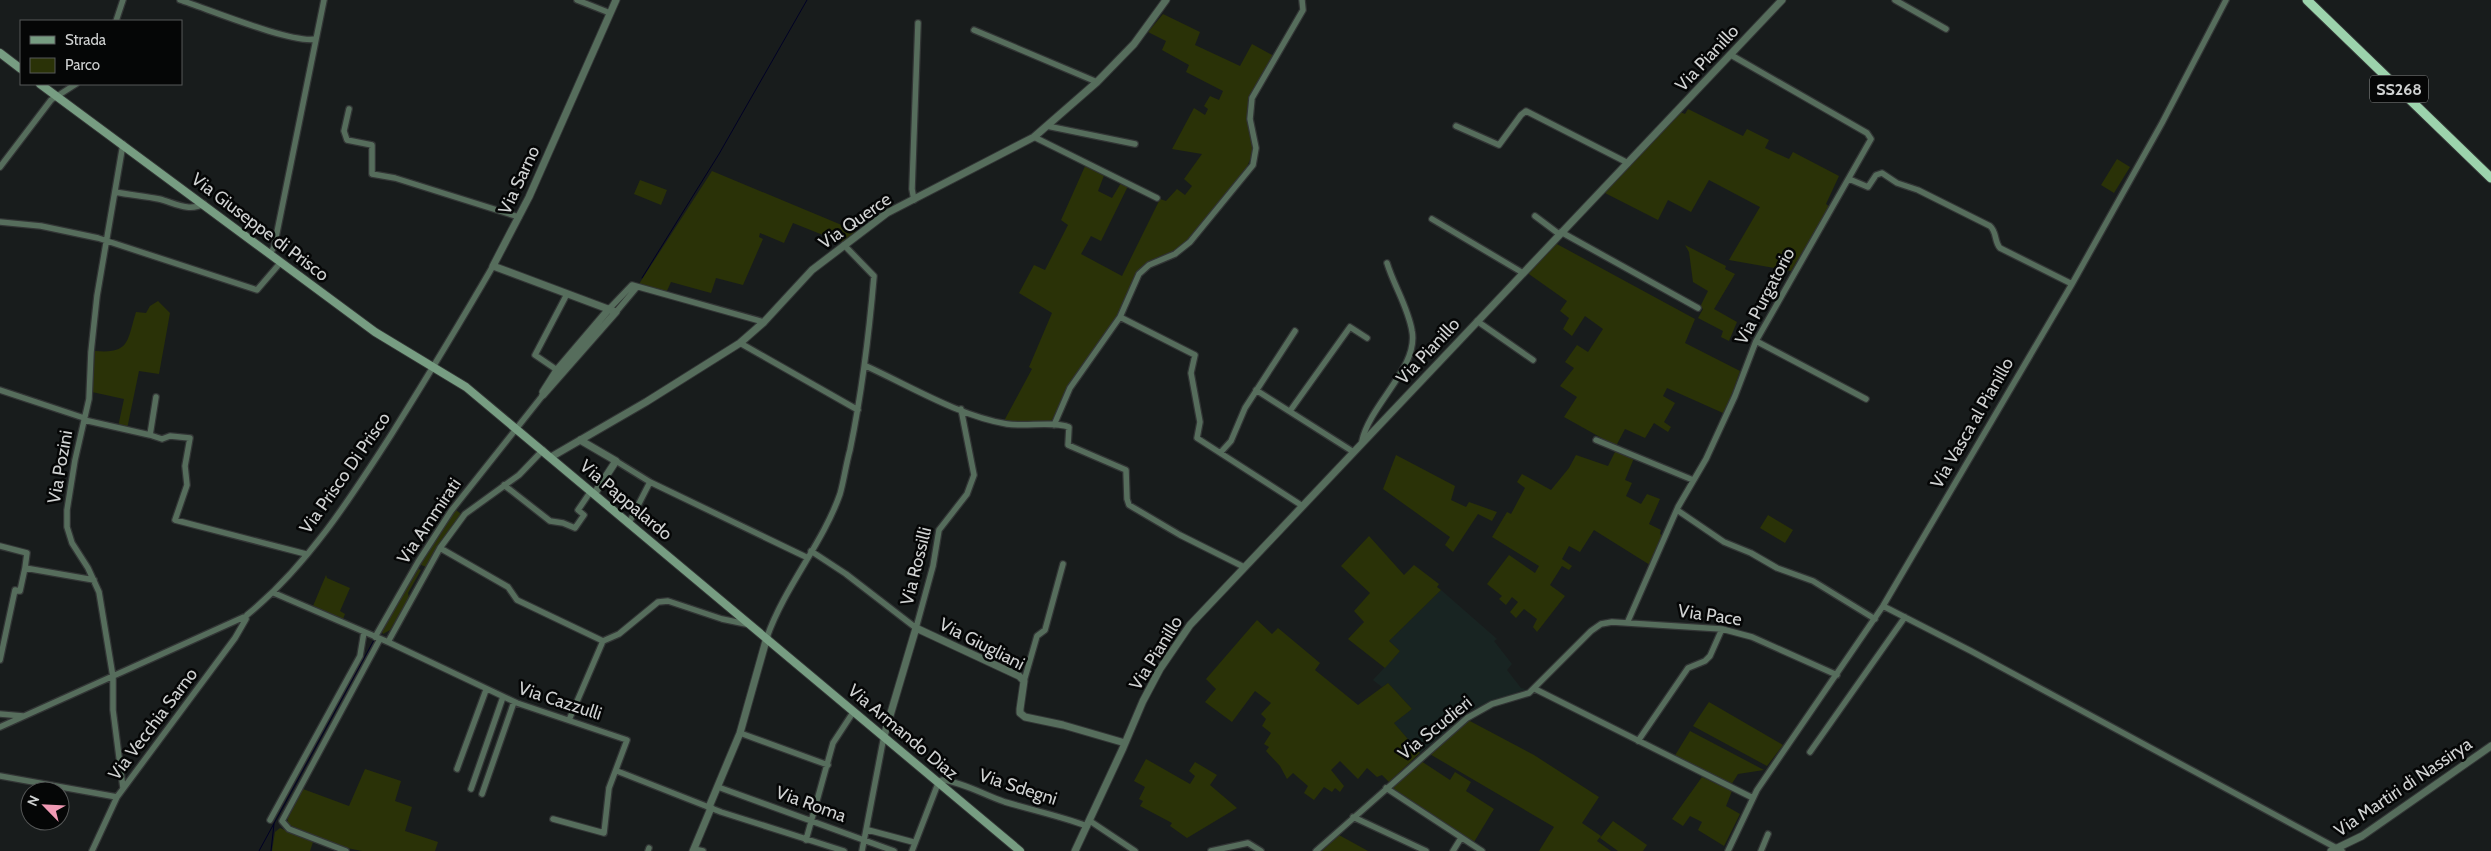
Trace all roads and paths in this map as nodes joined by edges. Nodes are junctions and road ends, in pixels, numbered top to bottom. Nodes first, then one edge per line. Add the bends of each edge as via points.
1 (123, 0) edge
2 (180, 0) edge
3 (324, 0) edge
4 (577, 0) edge
5 (616, 0) edge
6 (1166, 0) edge
7 (1302, 0) edge
8 (1782, 0) edge
9 (1895, 0) edge
10 (2226, 0) edge
11 (2307, 0) edge
12 (2316, 0) edge
13 (610, 13) junction
14 (116, 20) edge
15 (918, 23) dead end
16 (1946, 28) dead end
17 (974, 30) dead end
18 (316, 39) junction
19 (0, 53) edge
20 (1731, 55) junction
21 (20, 68) edge
22 (1097, 82) junction
23 (41, 85) edge
24 (74, 85) edge
25 (56, 96) junction
26 (349, 109) dead end
27 (1047, 126) junction
28 (1456, 126) dead end
29 (1034, 137) junction
30 (122, 144) junction
31 (1135, 144) dead end
32 (1628, 163) junction
33 (0, 167) edge
34 (2491, 169) edge
35 (2491, 178) edge
36 (1849, 179) junction
37 (115, 192) junction
38 (1157, 198) dead end
39 (914, 200) junction
40 (204, 204) junction
41 (1535, 216) dead end
42 (519, 217) junction
43 (1432, 219) dead end
44 (0, 222) edge
45 (1560, 233) junction
46 (106, 241) junction
47 (844, 245) junction
48 (270, 254) junction
49 (281, 262) junction
50 (1387, 263) dead end
51 (493, 266) junction
52 (1523, 273) junction
53 (2072, 284) junction
54 (636, 287) junction
55 (567, 294) junction
56 (1698, 308) dead end
57 (609, 309) junction
58 (616, 312) junction
59 (1120, 317) junction
60 (1477, 321) junction
61 (764, 322) junction
62 (1295, 331) dead end
63 (1367, 338) dead end
64 (1756, 341) junction
65 (740, 343) junction
66 (1533, 360) dead end
67 (434, 366) junction
68 (866, 366) junction
69 (557, 370) junction
70 (466, 387) joint
71 (0, 390) edge
72 (1256, 390) junction
73 (543, 395) junction
74 (156, 397) dead end
75 (1866, 399) dead end
76 (961, 409) junction
77 (858, 410) junction
78 (1290, 411) junction
79 (84, 419) junction
80 (1054, 425) junction
81 (516, 427) junction
82 (150, 435) junction
83 (580, 440) junction
84 (1596, 440) dead end
85 (1362, 441) junction
86 (543, 450) junction
87 (1352, 451) junction
88 (1221, 452) junction
89 (551, 457) junction
90 (616, 461) junction
91 (1693, 480) junction
92 (650, 482) junction
93 (504, 485) junction
94 (593, 492) junction
95 (456, 505) junction
96 (1301, 505) junction
97 (1677, 510) junction
98 (465, 514) junction
99 (629, 523) junction
100 (0, 546) edge
101 (440, 548) junction
102 (811, 551) junction
103 (306, 554) junction
104 (806, 557) junction
105 (1063, 564) dead end
106 (416, 566) junction
107 (1244, 567) junction
108 (25, 568) junction
109 (427, 572) junction
110 (94, 580) junction
111 (274, 593) junction
112 (1883, 606) junction
113 (1905, 616) junction
114 (246, 617) junction
115 (1875, 619) junction
116 (1628, 621) junction
117 (1601, 624) joint
118 (753, 625) junction
119 (916, 628) junction
120 (1722, 629) junction
121 (364, 632) junction
122 (766, 637) junction
123 (377, 638) junction
124 (603, 641) junction
125 (388, 642) junction
126 (0, 660) edge
127 (1837, 675) junction
128 (113, 677) junction
129 (1024, 681) junction
130 (1535, 689) junction
131 (486, 690) junction
132 (503, 698) junction
133 (514, 702) junction
134 (854, 711) junction
135 (0, 714) edge
136 (24, 716) junction
137 (569, 720) junction
138 (0, 727) edge
139 (740, 733) junction
140 (884, 736) junction
141 (1638, 741) junction
142 (1125, 743) junction
143 (2491, 746) edge
144 (1810, 752) dead end
145 (828, 765) junction
146 (458, 769) dead end
147 (617, 771) junction
148 (0, 776) edge
149 (939, 781) junction
150 (718, 787) junction
151 (123, 788) junction
152 (1386, 788) junction
153 (471, 789) dead end
154 (482, 794) dead end
155 (117, 797) junction
156 (1753, 798) junction
157 (710, 808) junction
158 (1353, 817) junction
159 (553, 819) dead end
160 (270, 820) dead end
161 (812, 820) junction
162 (1088, 824) junction
163 (868, 830) junction
164 (1768, 834) dead end
165 (1461, 838) junction
166 (806, 840) junction
167 (866, 840) junction
168 (913, 842) junction
169 (694, 850) edge
170 (2337, 850) edge
171 (92, 851) edge
172 (346, 851) edge
173 (703, 851) edge
174 (844, 851) edge
175 (862, 851) edge
176 (894, 851) edge
177 (912, 851) edge
178 (1020, 851) edge
179 (1074, 851) edge
180 (1135, 851) edge
181 (1211, 851) edge
182 (1261, 851) edge
183 (1316, 851) edge
184 (1426, 851) edge
185 (1453, 851) edge
186 (1482, 851) edge
187 (1728, 851) edge
188 (1761, 851) edge

1 - 14 street
2 - 18 street via 286,36 308,41
3 - 18 street
4 - 13 street
5 - 13 street, Via Sarno
6 - 22 street, Via Querce via 1134,44
7 - 59 street via 1303,10 1252,98 1250,119 1256,148 1253,165 1190,242 1138,274
8 - 20 street, Via Pianillo
9 - 16 street
10 - 53 street, Via Vasca al Pianillo
11 - 35 highway, SS268
12 - 34 highway, SS268
13 - 42 street, Via Sarno
15 - 39 street
17 - 22 street
18 - 48 street
19 - 21 main road
20 - 32 street, Via Pianillo
20 - 36 street, Via Purgatorio via 1867,132 1870,144
22 - 27 street, Via Querce
23 - 25 main road, Via Giuseppe di Prisco
24 - 25 street
25 - 30 main road, Via Giuseppe di Prisco
25 - 33 street
26 - 42 street via 346,140 372,145 372,174
27 - 29 street, Via Querce
27 - 31 street
28 - 32 street via 1499,145 1526,111
29 - 38 street
29 - 39 street, Via Querce
30 - 37 street, Via Pozini
30 - 40 main road, Via Giuseppe di Prisco
32 - 45 street, Via Pianillo
36 - 53 street via 1868,187 1876,175 1882,173 1990,226 2000,248
36 - 64 street, Via Purgatorio
37 - 40 street via 181,207 196,208
37 - 46 street, Via Pozini
39 - 47 street, Via Querce via 888,213
40 - 48 main road, Via Giuseppe di Prisco
41 - 45 street
42 - 51 street, Via Sarno
43 - 52 street
44 - 46 street via 41,226
45 - 52 street, Via Pianillo
45 - 56 street
46 - 49 street via 257,290
46 - 79 street, Via Pozini via 91,352 89,399
47 - 61 street, Via Querce via 812,270
47 - 68 street via 874,276
48 - 49 main road, Via Giuseppe di Prisco
49 - 67 main road, Via Giuseppe di Prisco via 375,332
50 - 85 street via 1407,313 1413,338 1400,376 1370,417
51 - 55 street
51 - 67 street, Via Sarno
52 - 60 street, Via Pianillo
53 - 112 street, Via Vasca al Pianillo
54 - 57 street via 629,286
54 - 58 street
54 - 61 street
55 - 57 street
55 - 69 street via 536,355
57 - 58 street
57 - 69 street
58 - 73 street
59 - 80 street via 1070,388
59 - 88 street via 1195,355 1190,373 1200,422 1197,438
60 - 66 street
60 - 85 street, Via Pianillo
61 - 65 street, Via Querce
62 - 72 street
63 - 78 street via 1350,327
64 - 75 street
64 - 91 street, Via Purgatorio via 1731,405
65 - 77 street
65 - 83 street, Via Querce
67 - 70 main road, Via Giuseppe di Prisco
67 - 103 street, Via Prisco Di Prisco via 358,485
68 - 76 street via 930,398
68 - 77 street
69 - 73 street
70 - 81 main road, Via Pappalardo
71 - 79 street
72 - 78 street
72 - 88 street via 1231,441
73 - 81 street, Via Ammirati
74 - 82 street
76 - 80 street via 1007,424
76 - 119 street, Via Rossilli via 974,474 967,494 939,530
77 - 102 street via 840,495
78 - 87 street
79 - 82 street
79 - 110 street, Via Pozini via 67,510 67,527 72,543
80 - 107 street via 1068,427 1068,445 1126,470 1129,505
81 - 86 main road, Via Pappalardo
81 - 95 street, Via Ammirati
82 - 103 street, Via Prisco Di Prisco via 162,439 170,436 190,438 186,484 175,520
83 - 89 street, Via Querce
83 - 90 street
84 - 91 street
85 - 87 street, Via Pianillo
86 - 89 main road, Via Pappalardo
86 - 93 street, Via Ammirati via 519,475
87 - 96 street, Via Pianillo
88 - 96 street
89 - 94 main road, Via Pappalardo
90 - 92 street
90 - 94 street
91 - 97 street, Via Purgatorio
92 - 99 street
92 - 104 street
93 - 94 street via 550,522 575,528 584,515 578,510
93 - 98 street, Via Ammirati
94 - 99 main road, Via Pappalardo
95 - 98 street
95 - 106 street, Via Ammirati
96 - 107 street, Via Pianillo
97 - 115 street via 1724,542 1777,568 1813,581
97 - 116 street, Via Purgatorio
98 - 101 street, Via Ammirati
99 - 118 main road, Via Pappalardo
100 - 108 street via 27,553
101 - 109 street, Via Ammirati
101 - 124 street via 508,587 517,600
102 - 104 street
102 - 119 street, Via Giugliani
103 - 111 street, Via Prisco Di Prisco
104 - 122 street
105 - 129 street via 1045,630 1037,636
106 - 109 street
106 - 123 street, Via Ammirati
107 - 142 street, Via Pianillo via 1200,613 1174,647 1143,700
108 - 110 street
108 - 126 street via 20,591 15,590
109 - 125 street, Via Ammirati
110 - 128 street, Via Pozini via 101,600
111 - 114 street, Via Prisco Di Prisco
111 - 121 street, Via Cazzulli
112 - 113 street
112 - 115 street, Via Vasca al Pianillo
113 - 144 street
113 - 170 street
114 - 128 street
114 - 151 street, Via Vecchia Sarno via 235,638
115 - 127 street, Via Vasca al Pianillo
116 - 117 street, Via Pace
116 - 120 street, Via Pace
117 - 130 street, Via Scudieri
118 - 122 main road, Via Pappalardo
118 - 124 street via 722,619 668,601 658,602 619,634
119 - 129 street, Via Giugliani
119 - 140 street, Via Rossilli
120 - 127 street, Via Pace via 1752,637
120 - 141 street via 1710,656 1688,668
121 - 123 street, Via Cazzulli
121 - 160 street via 360,656
122 - 134 main road, Via Armando Diaz
122 - 139 street
123 - 125 street, Via Cazzulli
123 - 172 street, Via Ammirati via 282,821 289,829
124 - 137 street
125 - 131 street, Via Cazzulli
127 - 156 street, Via Vasca al Pianillo
128 - 136 street
128 - 151 street, Via Pozini via 113,710
129 - 142 street, Via Giugliani via 1020,713 1025,717
130 - 141 street
130 - 152 street, Via Scudieri via 1529,694 1480,709
131 - 132 street, Via Cazzulli
131 - 146 street
132 - 133 street, Via Cazzulli
132 - 153 street
133 - 137 street, Via Cazzulli
133 - 154 street
134 - 140 main road, Via Armando Diaz
134 - 145 street via 837,734
135 - 136 street
136 - 138 street
137 - 147 street, Via Cazzulli via 627,740
139 - 145 street
139 - 150 street
140 - 149 main road, Via Armando Diaz
140 - 163 street
141 - 156 street
142 - 162 street, Via Pianillo
143 - 170 street, Via Martiri di Nassirya
145 - 161 street
147 - 157 street
147 - 159 street via 609,788 604,834
148 - 155 street
149 - 162 street, Via Sdegni via 949,781 1003,801
149 - 168 street
149 - 178 main road, Via Armando Diaz
150 - 157 street
150 - 161 street, Via Roma
151 - 155 street, Via Vecchia Sarno
152 - 158 street, Via Scudieri
152 - 165 street
155 - 171 street, Via Vecchia Sarno
156 - 187 street, Via Vasca al Pianillo
157 - 166 street
157 - 169 street
158 - 183 street, Via Scudieri
158 - 184 street
161 - 166 street
161 - 167 street, Via Roma
162 - 179 street, Via Pianillo
162 - 180 street, Via Sdegni
163 - 167 street
163 - 168 street
164 - 188 street
165 - 185 street
165 - 186 street
166 - 174 street
167 - 175 street
167 - 176 street, Via Roma
168 - 177 street
169 - 173 street
181 - 182 street via 1248,842

